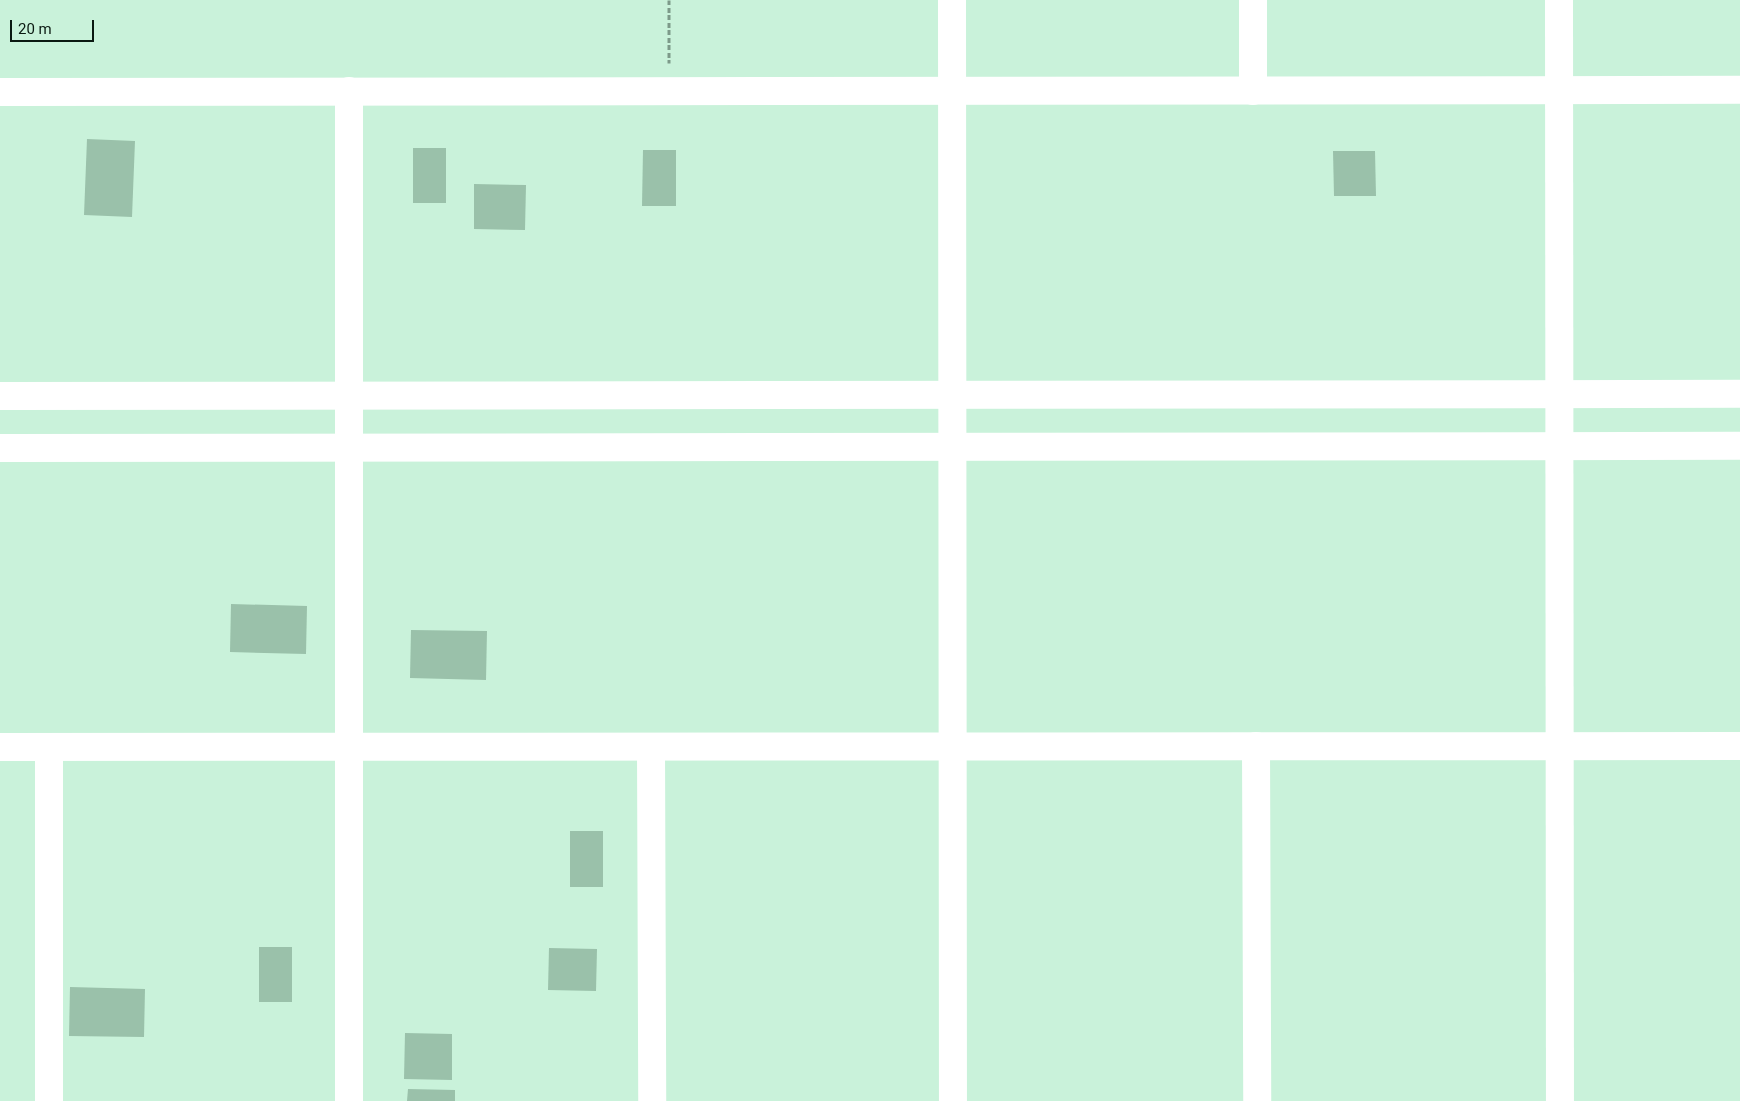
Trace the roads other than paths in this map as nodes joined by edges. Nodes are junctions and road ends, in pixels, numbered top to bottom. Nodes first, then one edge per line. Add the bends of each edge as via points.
1 (952, 0) edge
2 (1253, 0) edge
3 (1559, 0) edge
4 (1740, 90) edge
5 (349, 91) junction
6 (952, 91) junction
7 (1253, 91) junction
8 (1559, 91) junction
9 (0, 92) edge
10 (952, 393) junction
11 (1559, 393) junction
12 (1740, 394) edge
13 (349, 395) junction
14 (0, 396) edge
15 (1560, 446) junction
16 (1740, 446) edge
17 (349, 447) junction
18 (952, 447) junction
19 (0, 448) edge
20 (1256, 746) junction
21 (1560, 746) junction
22 (1740, 746) edge
23 (0, 747) edge
24 (48, 747) junction
25 (350, 747) junction
26 (651, 747) junction
27 (953, 747) junction
28 (49, 1101) edge
29 (350, 1101) edge
30 (652, 1101) edge
31 (953, 1101) edge
32 (1257, 1101) edge
33 (1560, 1101) edge

1 - 6 street
2 - 7 street
3 - 8 street
4 - 8 street
5 - 6 street
5 - 9 street
5 - 13 street
6 - 7 street
6 - 10 street
7 - 8 street
8 - 11 street
10 - 11 street
10 - 13 street
10 - 18 street
11 - 12 street
11 - 15 street
13 - 14 street
13 - 17 street
15 - 16 street
15 - 18 street
15 - 21 street
17 - 18 street
17 - 19 street
17 - 25 street
18 - 27 street
20 - 21 street
20 - 27 street
20 - 32 street
21 - 22 street
21 - 33 street
23 - 24 street
24 - 25 street
24 - 28 street
25 - 26 street
25 - 29 street
26 - 27 street
26 - 30 street
27 - 31 street

